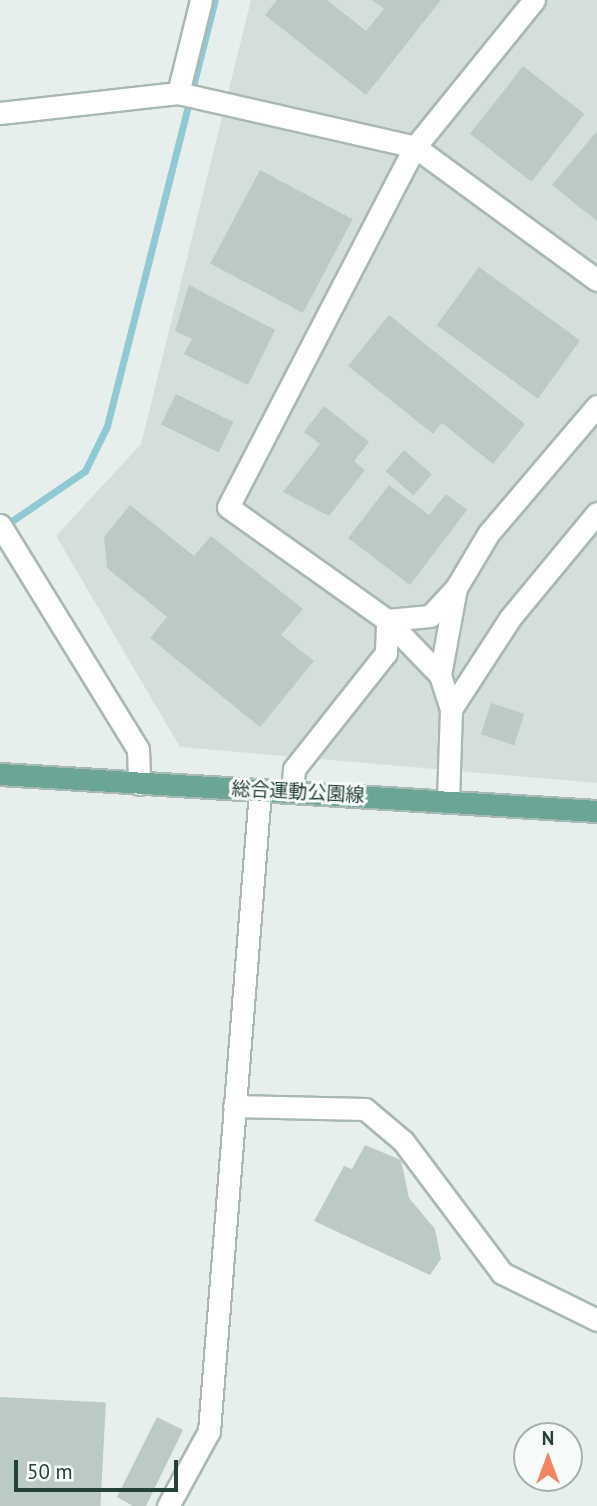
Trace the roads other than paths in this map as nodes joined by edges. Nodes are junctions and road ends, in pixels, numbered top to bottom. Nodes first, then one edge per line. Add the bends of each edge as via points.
1 (201, 0) edge
2 (534, 0) edge
3 (178, 93) junction
4 (0, 113) edge
5 (415, 147) junction
6 (597, 280) edge
7 (597, 406) edge
8 (597, 513) edge
9 (0, 525) edge
10 (456, 588) junction
11 (387, 620) junction
12 (440, 675) junction
13 (451, 709) junction
14 (0, 774) edge
15 (139, 784) junction
16 (260, 791) junction
17 (292, 792) junction
18 (448, 800) junction
19 (597, 811) edge
20 (234, 1107) junction
21 (597, 1320) edge
22 (168, 1506) edge

1 - 3 street
2 - 5 street
3 - 4 street
3 - 5 street
5 - 6 street
5 - 11 street via 229,507
7 - 10 street via 488,534
8 - 13 street via 510,618
9 - 15 street via 138,749
10 - 11 street via 430,616
10 - 12 street
11 - 12 street
11 - 17 street via 386,653 293,769
12 - 13 street
13 - 18 street
14 - 15 main road, 総合運動公園線
15 - 16 main road, 総合運動公園線
16 - 17 main road, 総合運動公園線
16 - 20 street
17 - 18 main road, 総合運動公園線
18 - 19 main road, 総合運動公園線
20 - 21 street via 365,1109 403,1141 502,1273
20 - 22 street via 209,1431

